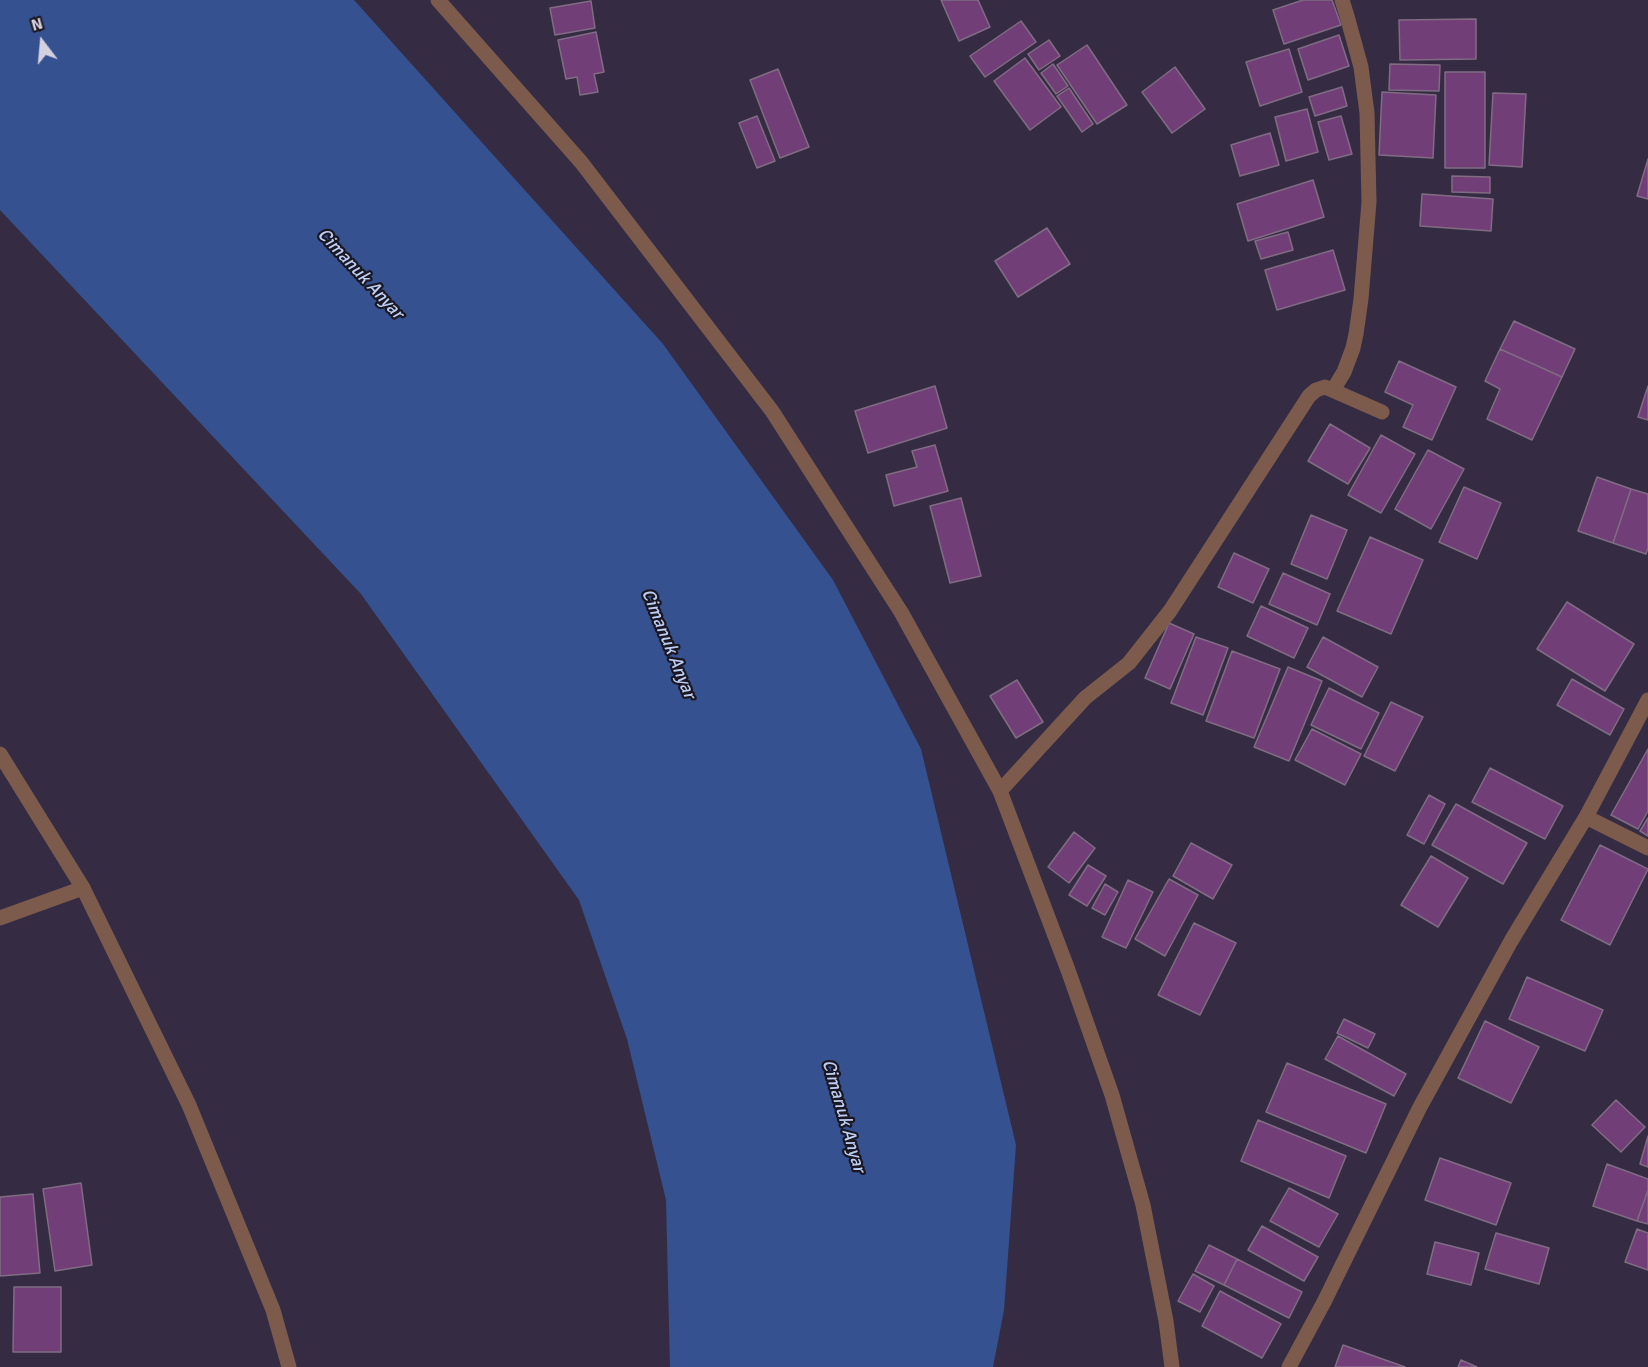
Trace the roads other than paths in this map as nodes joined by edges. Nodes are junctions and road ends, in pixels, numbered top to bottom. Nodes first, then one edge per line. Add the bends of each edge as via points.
1 (438, 0) edge
2 (1342, 0) edge
3 (1333, 390) junction
4 (1382, 412) dead end
5 (1648, 700) edge
6 (0, 754) edge
7 (1000, 791) junction
8 (1586, 817) junction
9 (1648, 848) edge
10 (83, 888) junction
11 (0, 918) edge
12 (289, 1367) edge
13 (1172, 1367) edge
14 (1289, 1367) edge

1 - 7 street via 581,162 772,411 901,612
2 - 3 street via 1361,67 1368,112 1370,202 1356,334 1344,372
3 - 4 street
3 - 7 street via 1325,387 1309,396 1170,611 1129,663 1085,698
5 - 8 street
6 - 10 street
7 - 13 street via 1115,1106 1143,1205
8 - 9 street
8 - 14 street via 1510,941 1420,1107
10 - 11 street
10 - 12 street via 189,1105 273,1310

